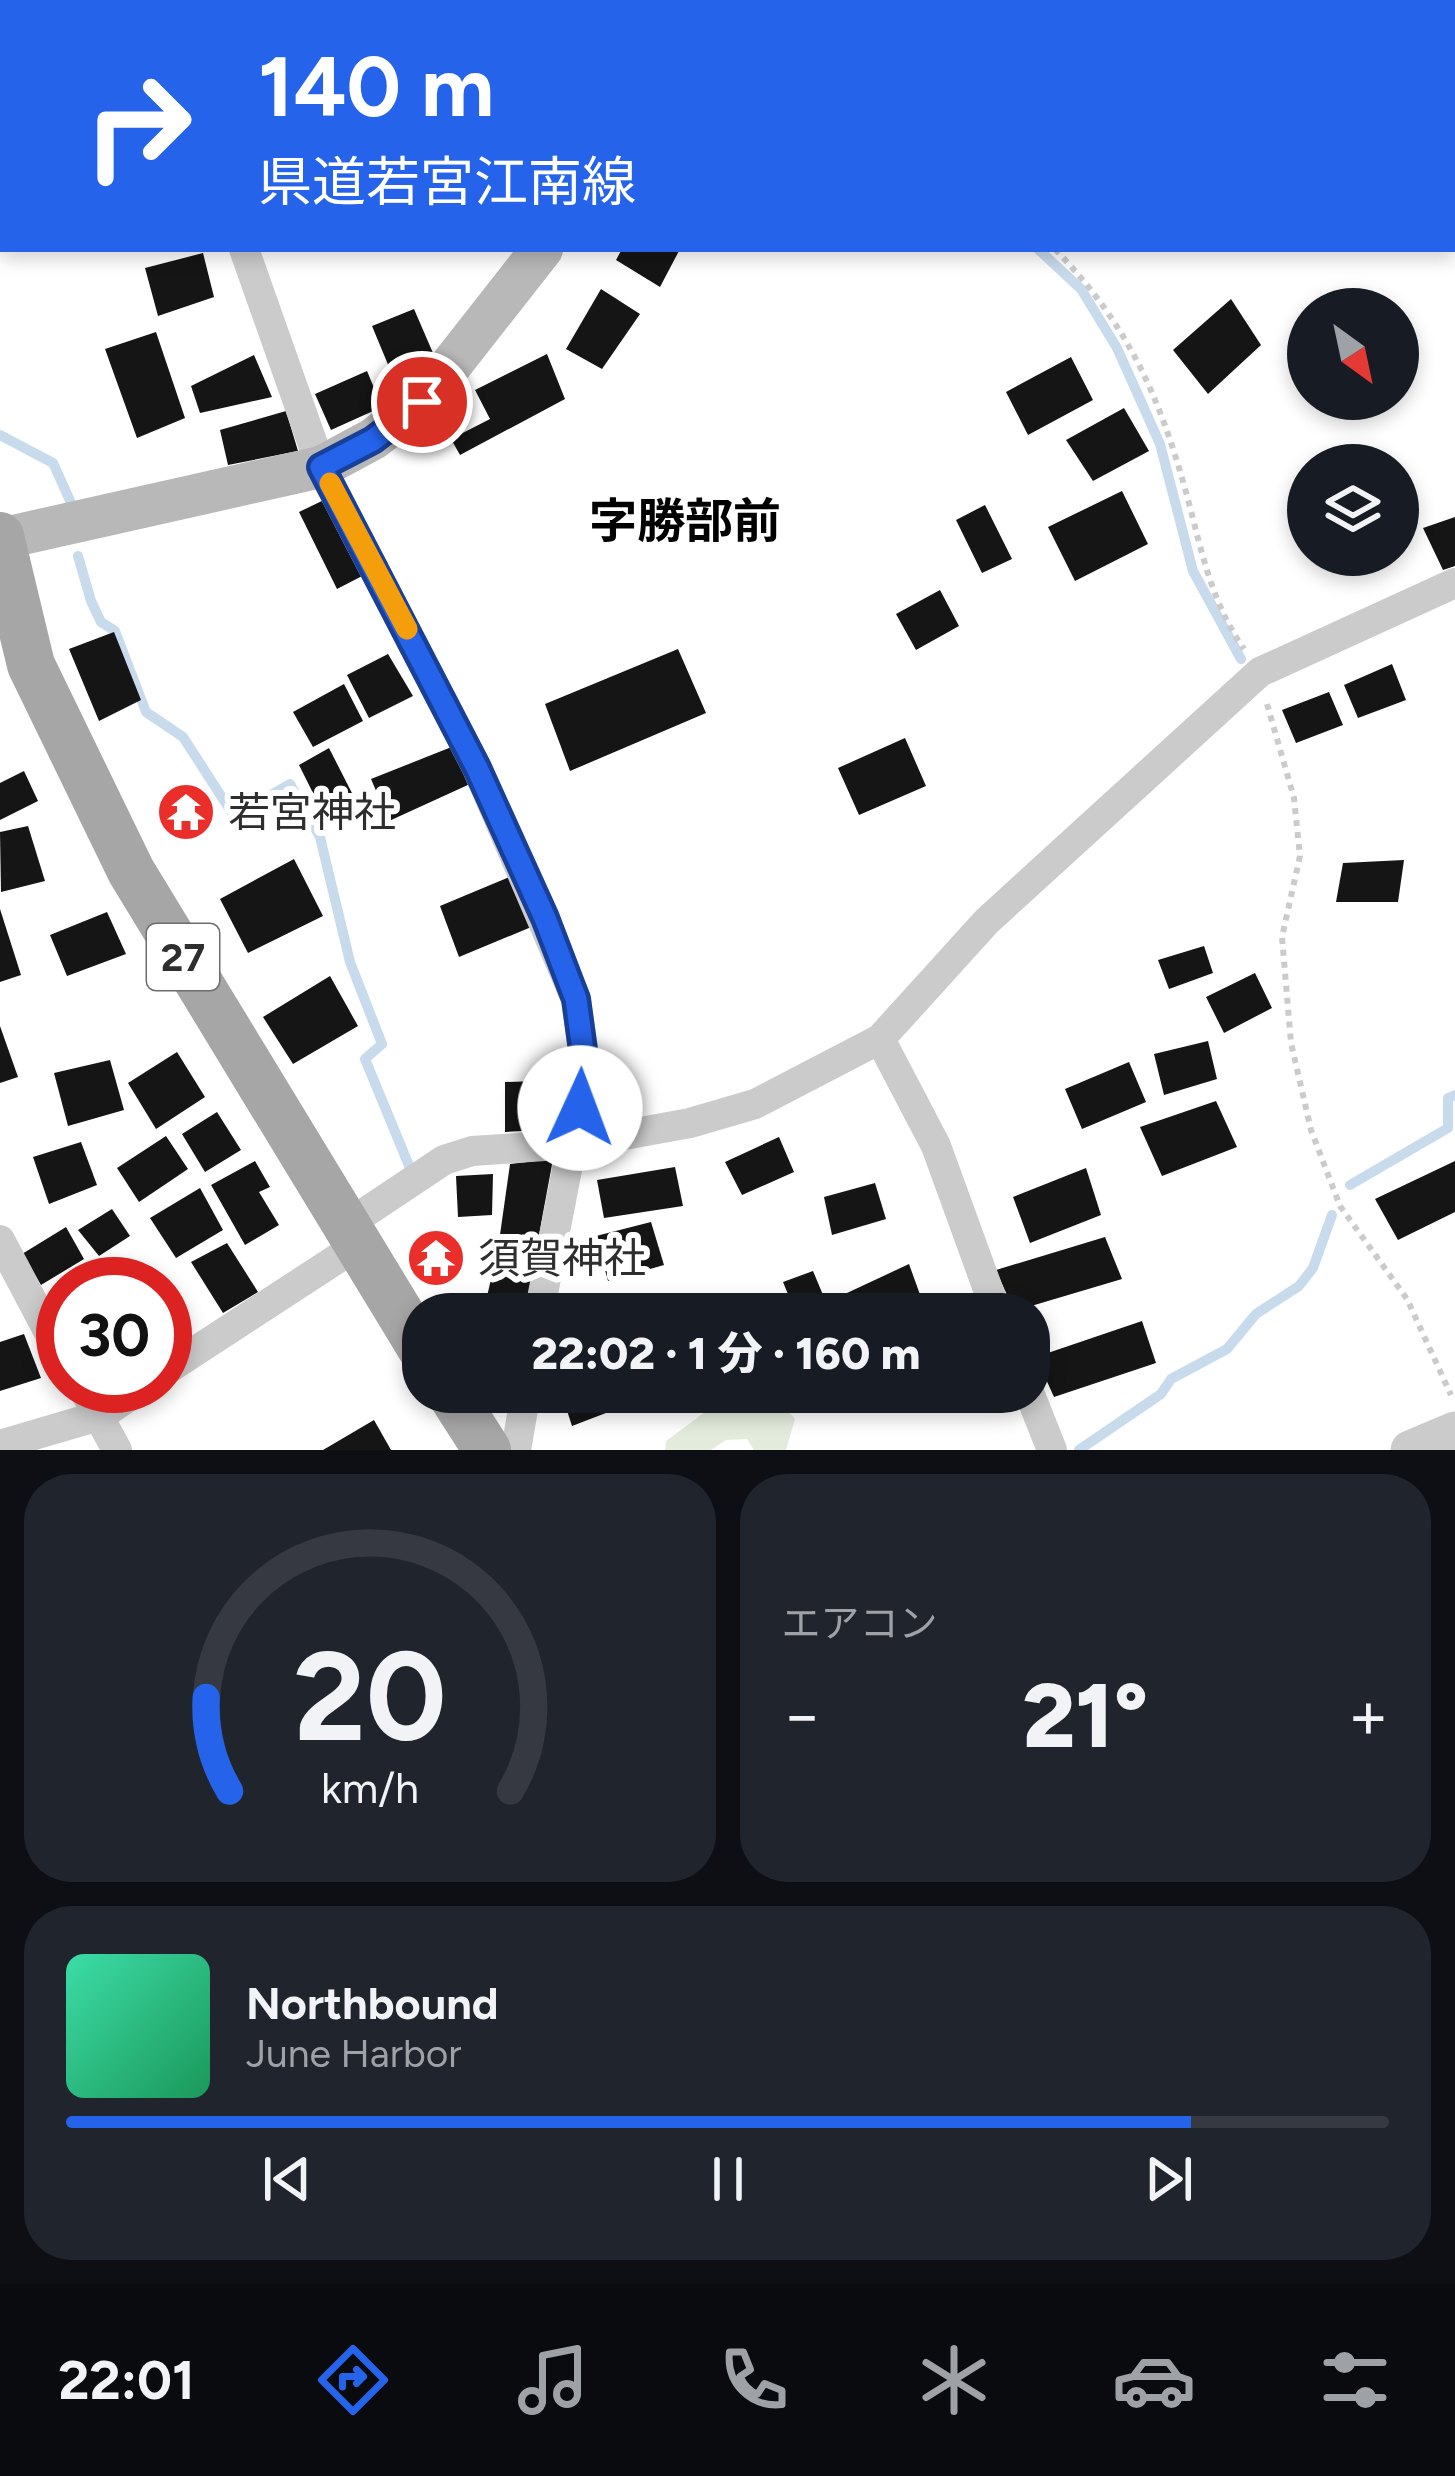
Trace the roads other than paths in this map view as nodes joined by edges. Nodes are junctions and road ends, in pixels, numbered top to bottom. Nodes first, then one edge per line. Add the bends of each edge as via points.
1 (245, 252) edge
2 (540, 252) edge
3 (321, 467) junction
4 (0, 538) edge
5 (1455, 583) edge
6 (880, 1039) junction
7 (575, 1144) junction
8 (350, 1236) junction
9 (0, 1240) edge
10 (543, 1293) edge
11 (990, 1293) edge
12 (36, 1308) edge
13 (402, 1318) edge
14 (192, 1351) edge
15 (105, 1413) edge
16 (463, 1413) edge
17 (522, 1413) edge
18 (1037, 1413) edge
19 (102, 1415) junction
20 (1455, 1431) edge
21 (0, 1445) edge
22 (117, 1450) edge
23 (487, 1450) edge
24 (516, 1450) edge
25 (1052, 1450) edge
26 (1411, 1450) edge

1 - 3 street
2 - 3 main road via 422,402
3 - 4 main road
3 - 7 street via 477,768 561,958 586,1072
4 - 8 main road, 27 via 32,665 131,871
5 - 6 street via 1260,672 987,921
6 - 7 street via 755,1104
6 - 11 street via 937,1146
7 - 8 street via 444,1160
7 - 10 street
8 - 13 main road, 27
8 - 14 street
9 - 12 street
15 - 19 street
16 - 23 main road
17 - 24 street
18 - 25 street
19 - 21 street
19 - 22 street
20 - 26 street

